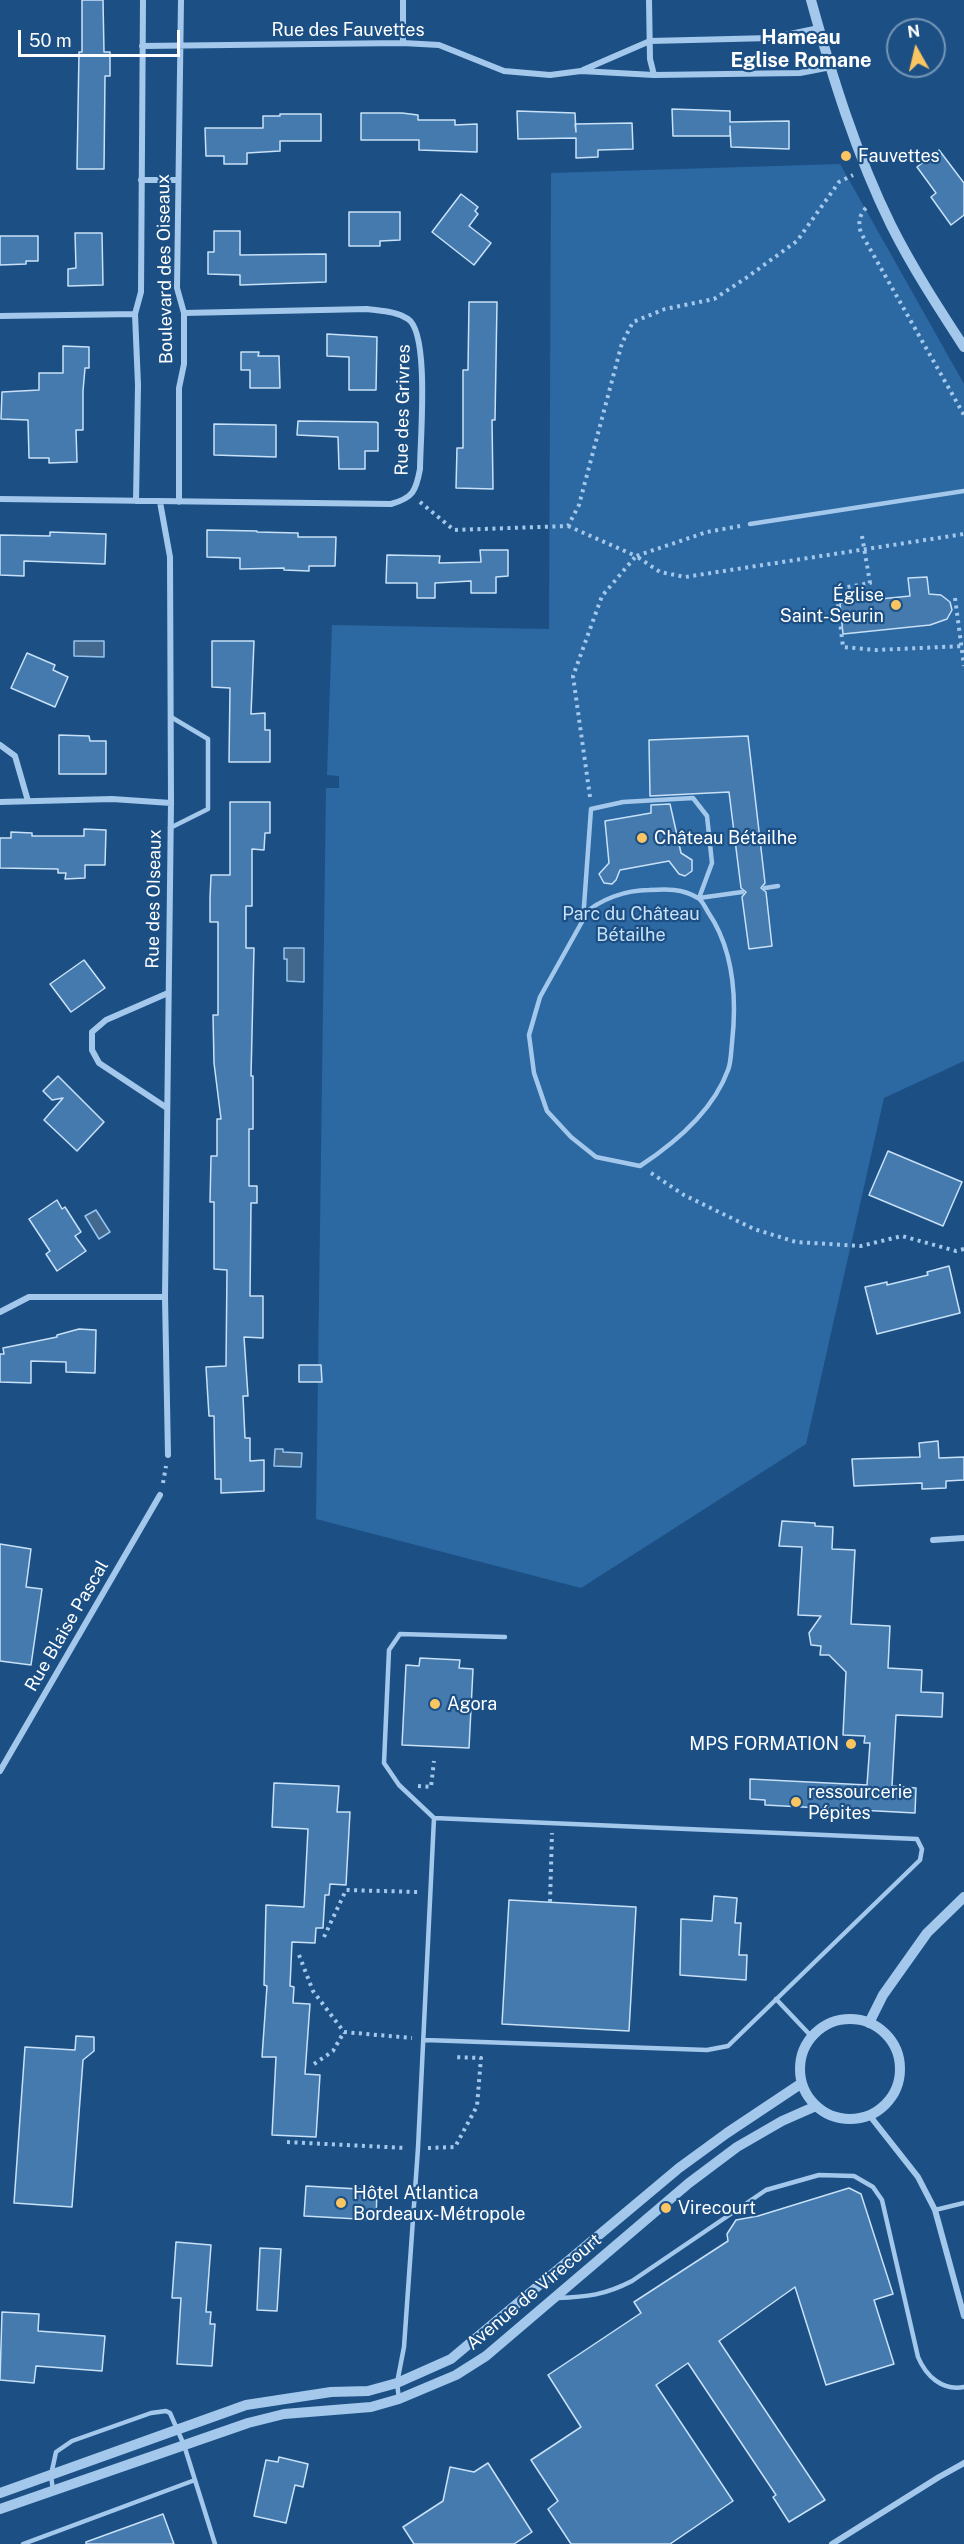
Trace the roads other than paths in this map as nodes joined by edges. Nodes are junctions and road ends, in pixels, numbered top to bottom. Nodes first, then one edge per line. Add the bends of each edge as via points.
1 (143, 0) edge
2 (181, 0) edge
3 (403, 0) edge
4 (649, 0) edge
5 (812, 0) edge
6 (819, 28) junction
7 (650, 41) junction
8 (403, 44) junction
9 (142, 46) junction
10 (182, 46) junction
11 (831, 67) junction
12 (581, 71) junction
13 (654, 75) junction
14 (141, 180) junction
15 (177, 180) junction
16 (135, 314) junction
17 (184, 314) junction
18 (0, 316) edge
19 (964, 347) edge
20 (964, 491) edge
21 (0, 499) edge
22 (136, 501) junction
23 (160, 502) junction
24 (179, 502) junction
25 (750, 524) road end
26 (170, 716) junction
27 (0, 745) edge
28 (28, 801) junction
29 (0, 802) edge
30 (171, 803) junction
31 (170, 828) junction
32 (778, 886) dead end
33 (765, 888) dead end
34 (741, 892) dead end
35 (699, 898) junction
36 (583, 915) junction
37 (168, 993) junction
38 (167, 1108) junction
39 (165, 1297) junction
40 (0, 1312) edge
41 (168, 1455) road end
42 (160, 1495) road end
43 (964, 1538) edge
44 (933, 1540) dead end
45 (505, 1637) dead end
46 (0, 1772) edge
47 (434, 1818) junction
48 (964, 1897) edge
49 (776, 1999) junction
50 (869, 2023) junction
51 (812, 2037) junction
52 (425, 2040) junction
53 (802, 2083) junction
54 (816, 2106) junction
55 (870, 2116) junction
56 (964, 2203) edge
57 (935, 2210) junction
58 (554, 2298) junction
59 (964, 2316) edge
60 (397, 2383) junction
61 (964, 2387) edge
62 (399, 2399) junction
63 (178, 2430) junction
64 (184, 2445) junction
65 (964, 2463) edge
66 (51, 2475) junction
67 (195, 2480) junction
68 (52, 2491) junction
69 (0, 2493) edge
70 (0, 2509) edge
71 (23, 2544) edge
72 (215, 2544) edge
73 (832, 2544) edge

1 - 9 street, Boulevard des Oiseaux
2 - 10 street, Boulevard des Oiseaux
3 - 8 street
4 - 7 street
5 - 6 street
6 - 7 street, Rue des Fauvettes via 771,38
6 - 11 street
7 - 12 street, Rue des Fauvettes
7 - 13 street
8 - 10 street, Rue des Fauvettes
8 - 12 street, Rue des Fauvettes via 440,45 504,71 550,75
9 - 10 street, Rue des Fauvettes
9 - 14 street, Boulevard des Oiseaux
10 - 15 street, Boulevard des Oiseaux
11 - 13 street, Rue des Fauvettes via 800,73
11 - 19 street via 880,201
12 - 13 street, Rue des Fauvettes
14 - 15 street
14 - 16 street, Boulevard des Oiseaux via 141,292
15 - 17 street, Boulevard des Oiseaux via 177,288
16 - 18 street
16 - 22 street, Boulevard des Oiseaux
17 - 24 street, Boulevard des Oiseaux
17 - 24 street, Rue des Grivres via 367,309 392,312 410,320 419,337 422,359 420,469 417,486 407,500 391,504
20 - 25 lane
21 - 22 street, Rue des Grivres
22 - 23 street, Rue des Grivres
23 - 24 street, Rue des Grivres
23 - 26 street, Rue des OIseaux via 170,557
26 - 30 street, Rue des OIseaux
26 - 31 lane via 208,740 208,809
27 - 28 street via 15,756
28 - 29 street
28 - 30 street via 112,799
30 - 31 street, Rue des OIseaux
31 - 37 street, Rue des OIseaux
32 - 33 lane
34 - 35 lane
35 - 36 lane via 676,889 634,890 594,905
35 - 36 lane via 712,863 707,816 693,798 623,802 591,809
35 - 36 lane via 717,925 734,983 729,1070 706,1108 670,1146 640,1166 596,1157 571,1137 547,1111 534,1073 529,1035 540,998
37 - 38 street, Rue des OIseaux
37 - 38 street via 106,1020 92,1032 92,1050 99,1063
38 - 39 street, Rue des OIseaux
39 - 40 street via 28,1297
39 - 41 street, Rue des OIseaux
42 - 46 street, Rue Blaise Pascal
43 - 44 street
45 - 47 lane via 400,1634 389,1650 384,1763 399,1785
47 - 49 lane via 917,1839 922,1849 920,1860
47 - 52 lane
48 - 50 street via 927,1933 883,1995
49 - 51 lane
49 - 52 lane via 728,2046 707,2050
50 - 51 street via 838,2021
50 - 55 street via 884,2032 900,2061 900,2078 894,2093
51 - 53 street via 801,2058
52 - 60 lane via 411,2265
53 - 54 street
53 - 60 street, Avenue de Virecourt via 679,2168 451,2360
54 - 55 street via 832,2116 851,2120
54 - 58 street, Avenue de Virecourt via 737,2147
55 - 57 street via 918,2177
56 - 57 lane
57 - 59 street
58 - 61 lane via 590,2297 632,2281 766,2190 819,2175 854,2176 873,2187 882,2200 924,2370 939,2384
58 - 62 street, Avenue de Virecourt via 486,2356 456,2375
60 - 62 lane
60 - 63 street, Avenue de Virecourt via 368,2391 331,2392 246,2405
62 - 64 street, Avenue de Virecourt via 371,2407 284,2414
63 - 64 lane
63 - 66 street, Avenue de Virecourt
63 - 66 lane via 170,2414 161,2411 72,2441 56,2452
64 - 67 lane
64 - 68 street, Avenue de Virecourt
65 - 73 street
66 - 68 lane
66 - 69 street, Avenue de Virecourt
67 - 71 lane
67 - 72 lane
68 - 70 street, Avenue de Virecourt

